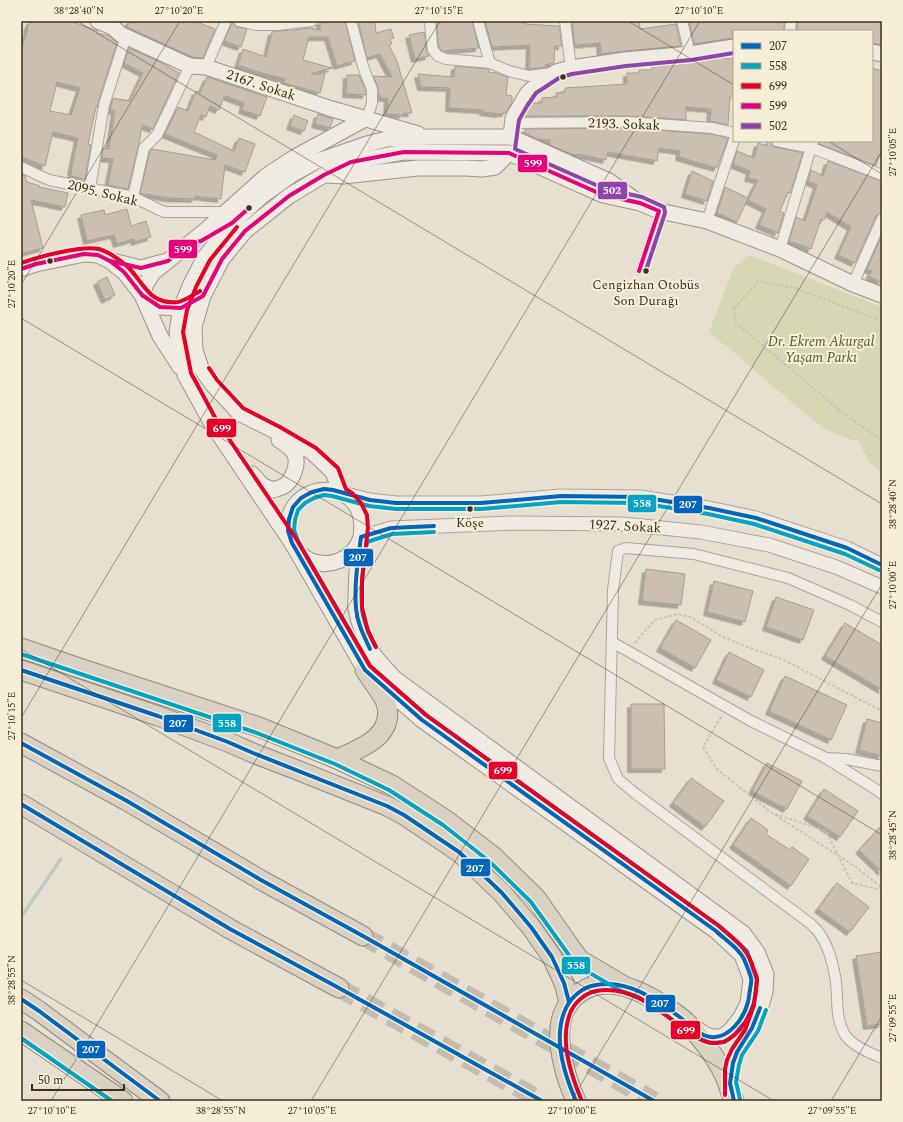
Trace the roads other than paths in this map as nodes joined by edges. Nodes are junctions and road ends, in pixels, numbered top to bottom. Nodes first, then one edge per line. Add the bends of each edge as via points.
1 (98, 21) edge
2 (226, 21) edge
3 (239, 21) edge
4 (312, 21) edge
5 (351, 21) edge
6 (430, 21) edge
7 (478, 21) edge
8 (565, 21) edge
9 (682, 21) edge
10 (119, 29) edge
11 (733, 47) edge
12 (690, 54) junction
13 (490, 64) junction
14 (190, 66) junction
15 (206, 67) junction
16 (571, 68) junction
17 (556, 72) junction
18 (367, 118) junction
19 (337, 122) junction
20 (512, 130) junction
21 (733, 133) edge
22 (430, 137) junction
23 (733, 142) edge
24 (789, 142) edge
25 (812, 144) edge
26 (508, 153) junction
27 (21, 167) edge
28 (882, 175) edge
29 (90, 188) junction
30 (133, 198) junction
31 (640, 203) junction
32 (660, 211) junction
33 (230, 218) junction
34 (882, 219) edge
35 (708, 221) junction
36 (780, 249) junction
37 (110, 261) junction
38 (168, 261) junction
39 (21, 269) edge
40 (639, 271) dead end
41 (853, 284) junction
42 (142, 295) junction
43 (882, 295) edge
44 (203, 296) junction
45 (181, 308) junction
46 (185, 374) junction
47 (240, 413) junction
48 (234, 456) junction
49 (341, 493) junction
50 (361, 537) junction
51 (292, 543) junction
52 (882, 565) edge
53 (882, 587) edge
54 (882, 622) edge
55 (612, 642) junction
56 (21, 648) edge
57 (21, 670) edge
58 (365, 670) junction
59 (21, 743) edge
60 (824, 757) junction
61 (337, 759) junction
62 (882, 766) edge
63 (882, 794) edge
64 (21, 804) edge
65 (363, 936) tunnel mouth
66 (624, 986) junction
67 (339, 988) tunnel mouth
68 (21, 999) edge
69 (569, 1002) junction
70 (686, 1023) junction
71 (21, 1031) edge
72 (882, 1058) edge
73 (732, 1098) edge
74 (574, 1100) edge
75 (123, 1101) edge
76 (160, 1101) edge

1 - 10 main road, 2167. Sokak
2 - 15 street
3 - 4 street via 257,25 277,25
5 - 18 street via 372,89 372,104
6 - 13 street via 433,50 438,56
7 - 13 street
8 - 16 street
9 - 12 street
10 - 14 main road, 2167. Sokak
10 - 29 street
11 - 12 main road
12 - 16 main road
13 - 17 street via 529,76
14 - 15 main road, 2167. Sokak
14 - 30 street via 157,134 144,148
15 - 19 main road, 2167. Sokak
16 - 17 main road
17 - 20 main road via 527,94 513,118
18 - 19 main road, 2167. Sokak
18 - 19 main road
18 - 22 main road, 2167. Sokak
19 - 33 main road via 295,157 266,176
20 - 21 street, 2193. Sokak via 628,122 712,128
20 - 22 main road
20 - 26 street
20 - 31 main road via 609,181
22 - 33 main road via 387,139 315,162 293,174
23 - 35 street
24 - 25 street
25 - 28 street
25 - 36 street
26 - 31 main road via 603,195
26 - 44 main road via 495,167 482,169 418,168 343,176 324,175 289,196 245,231 222,258
27 - 29 street, 2095. Sokak via 49,180
29 - 30 street, 2095. Sokak
30 - 33 street, 2095. Sokak via 164,212
31 - 32 main road
32 - 35 main road
32 - 40 lane
33 - 38 main road via 201,241 189,244
33 - 45 main road via 205,257
34 - 41 street
35 - 36 main road
36 - 41 main road
37 - 38 main road via 141,268
37 - 39 main road via 98,255 84,254
37 - 42 main road via 124,272
38 - 42 main road via 152,273
41 - 43 main road
42 - 45 main road via 160,307
42 - 46 main road via 160,336
44 - 45 main road
44 - 47 main road via 194,327 195,350 201,368 212,384
45 - 46 main road via 177,332
46 - 48 main road via 212,424
47 - 48 main road via 288,446 295,455 296,466 292,478 285,486 274,490 263,486
47 - 49 main road via 312,452 333,472
48 - 51 main road
49 - 50 main road via 356,506 361,517
49 - 51 main road via 324,489 301,498 289,519 288,531
49 - 52 street, 1927. Sokak via 396,504 481,503 561,496 641,498 756,518 847,548
50 - 51 main road via 353,552 332,563 320,564 308,560
50 - 53 street, 1927. Sokak via 391,528 513,523 623,524 701,532 769,545 836,567
50 - 73 main road via 356,580 356,609 362,633 373,654 394,678 742,933 757,952 766,974 765,992 750,1033 737,1052 731,1070
51 - 58 main road
54 - 55 street via 850,604 788,578 694,554 626,548 618,551 613,590
55 - 60 street via 751,721
55 - 72 street via 609,758 618,779 811,924 826,946 835,976 837,1014 844,1034 870,1053
56 - 61 highway via 259,727
57 - 69 highway via 228,742 404,815 459,852 502,893 552,957 564,983
58 - 61 highway via 386,702 386,724 376,739
58 - 70 main road via 422,720 716,931 742,955 751,980 748,1003 731,1030 722,1037 711,1037
59 - 65 highway
60 - 62 street
60 - 63 street
61 - 66 highway via 392,785 446,820 492,856 536,898 580,960
64 - 67 highway via 230,929
66 - 69 highway via 598,984 587,988
66 - 70 highway via 641,992
68 - 76 highway
69 - 74 highway via 561,1021 560,1040 562,1059
70 - 73 highway via 713,1055 727,1081
71 - 75 highway

